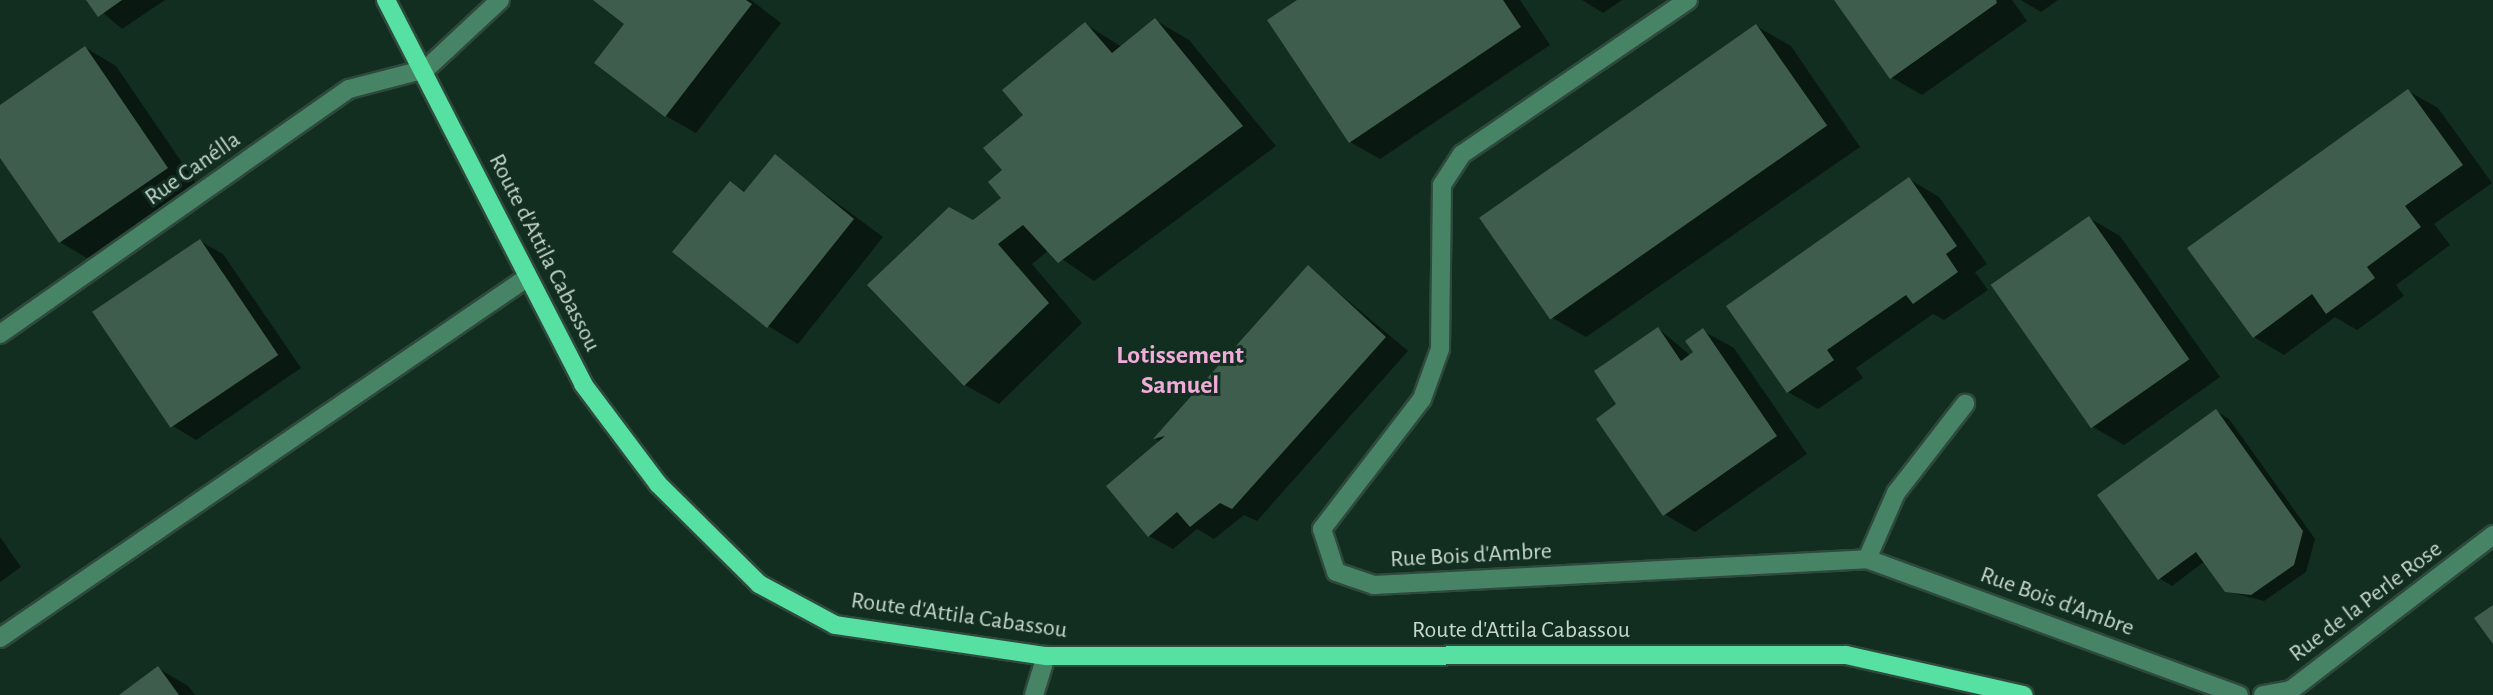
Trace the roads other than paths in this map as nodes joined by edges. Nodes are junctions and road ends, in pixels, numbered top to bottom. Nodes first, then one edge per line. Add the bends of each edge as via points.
1 (386, 0) edge
2 (500, 0) edge
3 (1688, 0) edge
4 (426, 69) junction
5 (525, 279) junction
6 (0, 334) edge
7 (1965, 404) dead end
8 (2493, 535) edge
9 (1867, 559) junction
10 (0, 638) edge
11 (1046, 656) junction
12 (2297, 693) edge
13 (1034, 695) edge
14 (2024, 695) edge
15 (2239, 695) edge
16 (2263, 695) edge

1 - 4 main road, Route d'Attila Cabassou
2 - 4 street
3 - 9 street, Rue Bois d'Ambre via 1462,154 1442,186 1440,349 1422,399 1322,528 1332,561 1336,572 1374,585
4 - 5 main road, Route d'Attila Cabassou
4 - 6 street, Rue Canélla via 349,89
5 - 10 street
5 - 11 main road, Route d'Attila Cabassou via 583,384 658,484 758,584 835,625
7 - 9 street via 1896,493
8 - 12 street, Rue de la Perle Rose
9 - 15 street, Rue Bois d'Ambre
11 - 13 street
11 - 14 main road, Route d'Attila Cabassou via 1846,654
12 - 16 street, Rue de la Perle Rose

